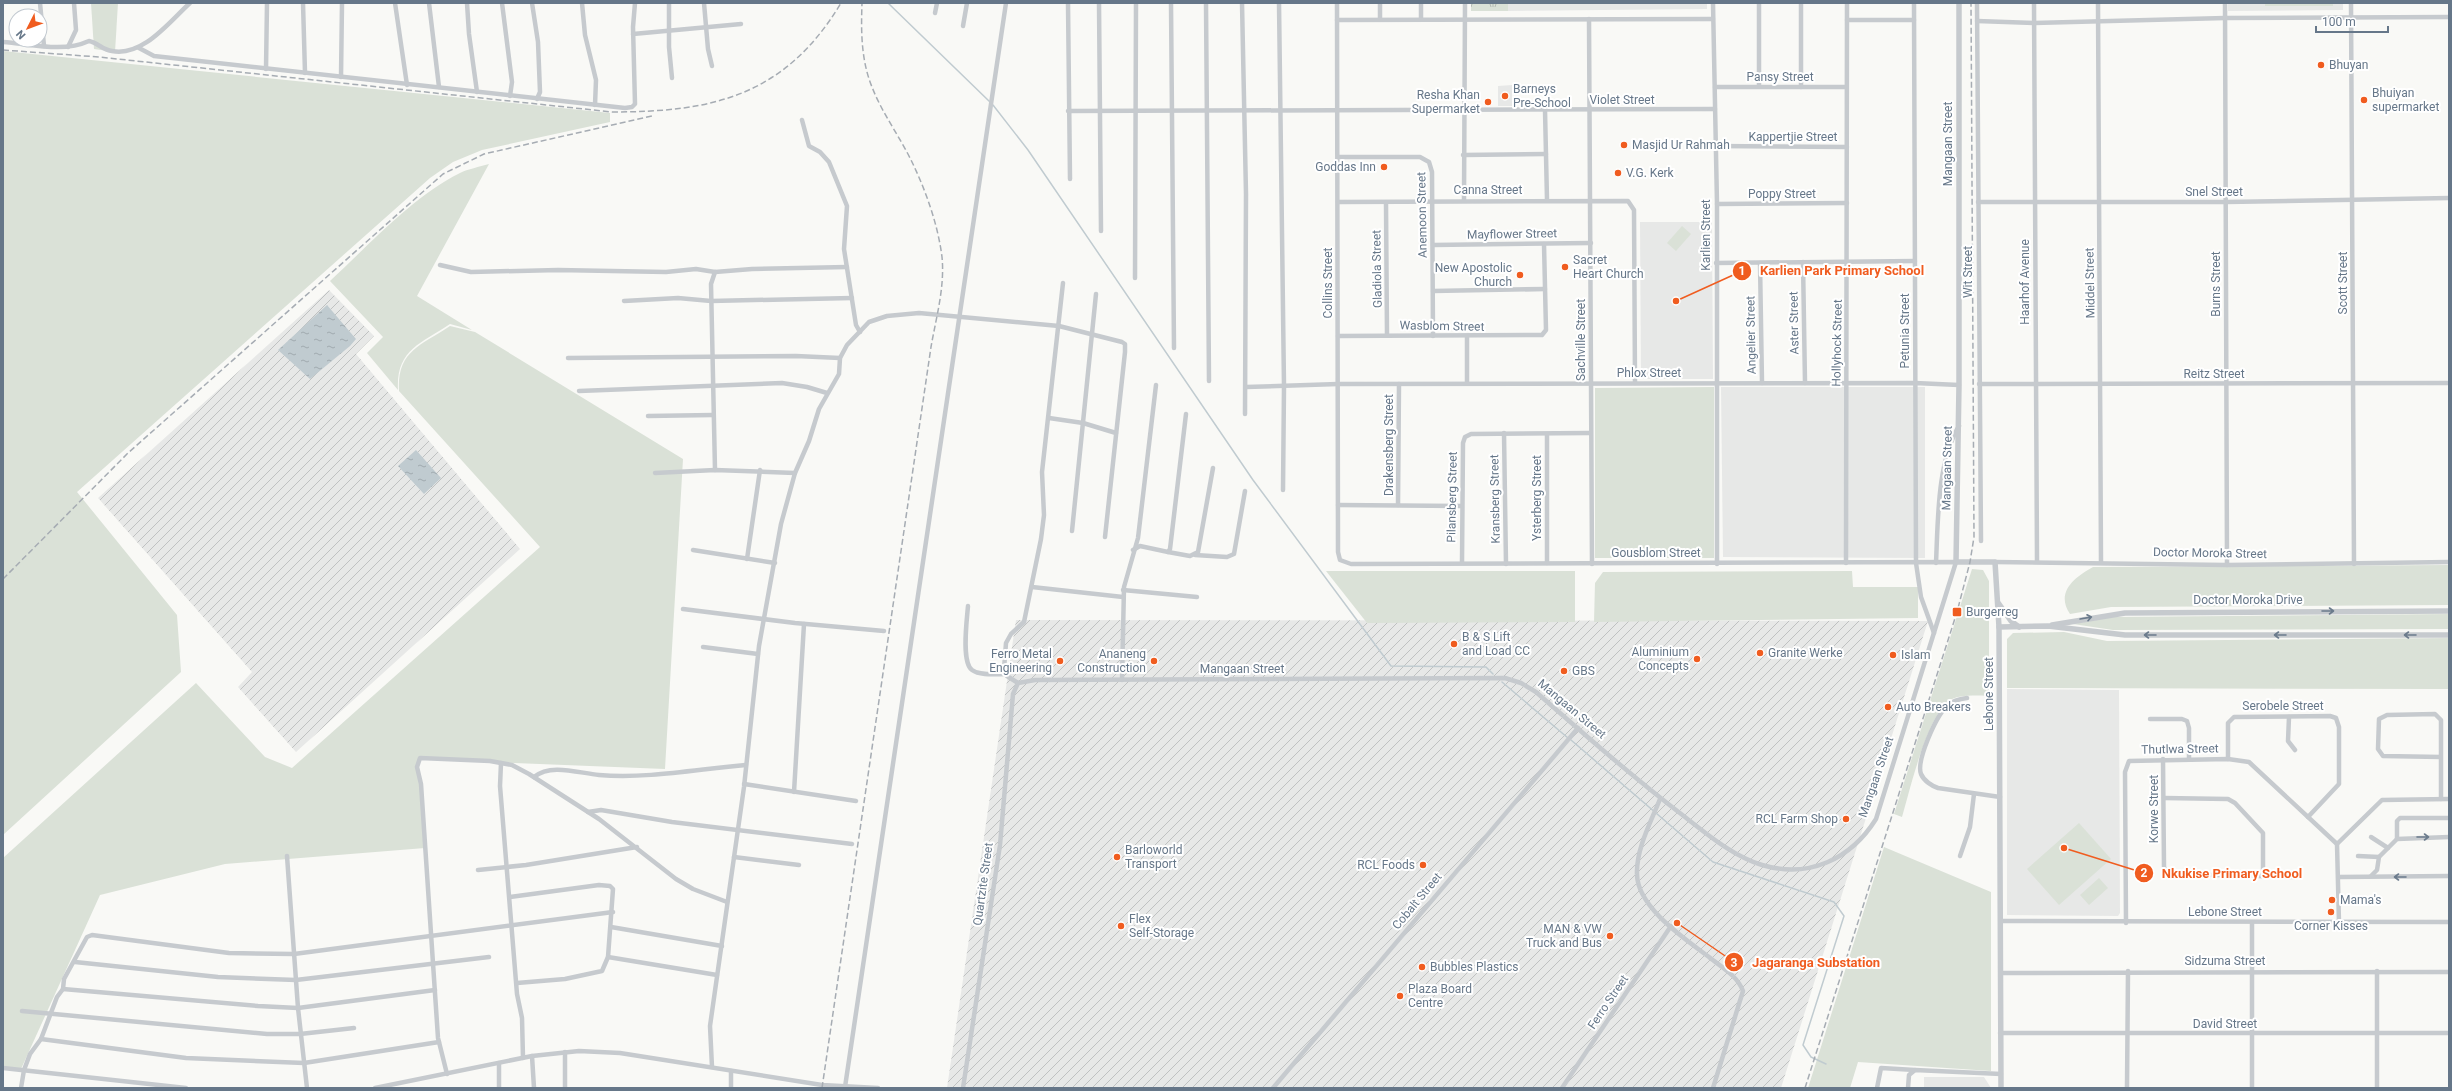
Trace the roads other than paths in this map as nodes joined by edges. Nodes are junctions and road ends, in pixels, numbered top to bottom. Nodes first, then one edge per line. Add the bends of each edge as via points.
1 (74, 3) edge
2 (190, 3) edge
3 (267, 3) edge
4 (303, 3) edge
5 (342, 3) edge
6 (395, 3) edge
7 (429, 3) edge
8 (468, 3) edge
9 (502, 3) edge
10 (532, 3) edge
11 (582, 3) edge
12 (635, 3) edge
13 (669, 3) edge
14 (704, 3) edge
15 (937, 3) edge
16 (967, 3) edge
17 (1006, 3) edge
18 (1068, 3) edge
19 (1098, 3) edge
20 (1136, 3) edge
21 (1170, 3) edge
22 (1206, 3) edge
23 (1242, 3) edge
24 (1278, 3) edge
25 (1337, 3) edge
26 (1380, 3) edge
27 (1421, 3) edge
28 (1465, 3) edge
29 (1713, 3) edge
30 (1759, 3) edge
31 (1801, 3) edge
32 (1846, 3) edge
33 (1914, 3) edge
34 (1960, 3) edge
35 (1977, 3) edge
36 (2034, 3) edge
37 (2098, 3) edge
38 (2225, 3) edge
39 (2351, 3) edge
40 (935, 14) dead end
41 (2351, 17) junction
42 (2449, 17) edge
43 (1380, 18) junction
44 (2225, 18) junction
45 (1421, 19) junction
46 (1465, 19) junction
47 (1589, 19) junction
48 (1713, 19) junction
49 (1337, 20) junction
50 (1847, 20) junction
51 (1914, 20) junction
52 (1977, 21) junction
53 (2098, 21) junction
54 (2034, 23) junction
55 (741, 24) dead end
56 (963, 26) dead end
57 (705, 28) junction
58 (670, 31) junction
59 (633, 34) junction
60 (48, 46) edge
61 (68, 47) junction
62 (139, 48) junction
63 (712, 66) dead end
64 (266, 69) junction
65 (305, 73) junction
66 (341, 77) junction
67 (672, 78) dead end
68 (407, 85) junction
69 (1759, 86) junction
70 (440, 87) junction
71 (1715, 87) junction
72 (1801, 87) junction
73 (1845, 87) junction
74 (477, 92) junction
75 (510, 96) junction
76 (537, 98) junction
77 (595, 105) junction
78 (1208, 109) junction
79 (1715, 109) junction
80 (1243, 110) junction
81 (1280, 110) junction
82 (1338, 110) junction
83 (1546, 110) junction
84 (1590, 110) junction
85 (1068, 111) junction
86 (1100, 111) junction
87 (1171, 111) junction
88 (1137, 112) junction
89 (1463, 112) junction
90 (802, 120) dead end
91 (1716, 146) junction
92 (1847, 147) junction
93 (1546, 154) junction
94 (1464, 155) junction
95 (1338, 157) junction
96 (1070, 179) dead end
97 (2449, 198) edge
98 (1464, 200) junction
99 (1547, 200) junction
100 (2353, 200) junction
101 (1432, 201) junction
102 (1591, 201) junction
103 (1338, 202) junction
104 (1978, 202) junction
105 (2035, 202) junction
106 (2099, 202) junction
107 (2226, 202) junction
108 (1386, 203) junction
109 (1847, 203) junction
110 (1717, 204) junction
111 (1101, 231) dead end
112 (1591, 243) junction
113 (1544, 244) junction
114 (1433, 245) junction
115 (1915, 261) junction
116 (1803, 262) junction
117 (1848, 262) junction
118 (1716, 263) junction
119 (1760, 263) junction
120 (440, 265) dead end
121 (847, 267) junction
122 (714, 272) junction
123 (1135, 278) dead end
124 (1063, 283) dead end
125 (1545, 289) junction
126 (1433, 291) junction
127 (1096, 294) dead end
128 (852, 298) junction
129 (624, 301) dead end
130 (712, 301) junction
131 (960, 316) junction
132 (1059, 326) junction
133 (860, 332) junction
134 (1094, 333) junction
135 (1387, 335) junction
136 (1338, 336) junction
137 (1432, 336) junction
138 (1467, 337) junction
139 (1174, 348) dead end
140 (568, 358) dead end
141 (712, 358) junction
142 (840, 358) junction
143 (1209, 381) dead end
144 (1762, 382) junction
145 (1846, 382) junction
146 (1467, 383) junction
147 (1591, 383) junction
148 (1635, 383) junction
149 (1805, 383) junction
150 (1915, 383) junction
151 (1338, 384) junction
152 (1399, 384) junction
153 (1717, 384) junction
154 (1979, 384) junction
155 (2036, 384) junction
156 (2101, 384) junction
157 (2226, 384) junction
158 (2354, 384) junction
159 (2449, 384) edge
160 (712, 385) junction
161 (1156, 385) dead end
162 (1959, 385) junction
163 (1284, 386) junction
164 (1246, 387) junction
165 (579, 391) dead end
166 (827, 393) junction
167 (1186, 414) dead end
168 (1246, 414) dead end
169 (713, 415) junction
170 (648, 416) dead end
171 (1049, 418) junction
172 (1083, 424) junction
173 (1958, 426) junction
174 (1116, 433) junction
175 (1504, 433) junction
176 (1548, 434) junction
177 (1590, 434) junction
178 (1213, 468) dead end
179 (715, 470) junction
180 (760, 470) junction
181 (655, 473) dead end
182 (795, 473) junction
183 (1283, 490) dead end
184 (1245, 491) dead end
185 (1338, 505) junction
186 (1398, 505) junction
187 (1461, 506) junction
188 (1072, 531) dead end
189 (1105, 537) dead end
190 (1980, 541) dead end
191 (693, 550) dead end
192 (1133, 550) junction
193 (1168, 552) junction
194 (1195, 555) junction
195 (747, 559) junction
196 (2037, 561) junction
197 (1342, 562) joint
198 (1936, 562) junction
199 (1956, 562) junction
200 (1970, 562) joint
201 (1995, 562) junction
202 (2101, 562) junction
203 (2449, 562) edge
204 (775, 563) junction
205 (1462, 563) junction
206 (1547, 563) junction
207 (1846, 563) junction
208 (1506, 564) junction
209 (1592, 564) junction
210 (1717, 564) junction
211 (1916, 564) junction
212 (2354, 564) junction
213 (2227, 565) junction
214 (1032, 587) junction
215 (1123, 590) junction
216 (1123, 597) junction
217 (1197, 597) dead end
218 (1998, 603) junction
219 (968, 606) dead end
220 (683, 609) dead end
221 (2449, 611) edge
222 (764, 619) junction
223 (804, 624) junction
224 (2048, 626) junction
225 (1999, 627) junction
226 (2020, 627) junction
227 (884, 631) dead end
228 (1934, 634) junction
229 (2449, 635) edge
230 (703, 647) dead end
231 (758, 654) junction
232 (1006, 674) junction
233 (1122, 680) junction
234 (1018, 683) junction
235 (1967, 698) dead end
236 (2289, 717) junction
237 (2150, 719) dead end
238 (1578, 728) junction
239 (2295, 750) dead end
240 (2441, 757) junction
241 (2163, 759) junction
242 (2189, 759) junction
243 (2228, 759) junction
244 (501, 763) junction
245 (746, 765) junction
246 (534, 777) junction
247 (744, 784) junction
248 (794, 792) junction
249 (1974, 794) junction
250 (2000, 796) junction
251 (2164, 798) junction
252 (1660, 799) junction
253 (2441, 799) junction
254 (2449, 799) edge
255 (856, 801) dead end
256 (588, 812) junction
257 (2308, 817) junction
258 (2449, 818) edge
259 (738, 829) junction
260 (2371, 837) dead end
261 (2449, 837) edge
262 (2397, 839) junction
263 (852, 844) dead end
264 (2337, 844) junction
265 (637, 847) junction
266 (2388, 848) junction
267 (286, 856) dead end
268 (1960, 856) dead end
269 (2358, 856) dead end
270 (734, 857) junction
271 (2379, 857) junction
272 (799, 865) dead end
273 (507, 867) junction
274 (478, 870) dead end
275 (2263, 876) junction
276 (2339, 876) junction
277 (2371, 876) junction
278 (2449, 876) edge
279 (2295, 877) dead end
280 (510, 897) junction
281 (727, 902) junction
282 (613, 912) junction
283 (2001, 921) junction
284 (2449, 922) edge
285 (2126, 923) junction
286 (2252, 923) junction
287 (2339, 923) junction
288 (511, 924) junction
289 (1670, 926) junction
290 (611, 927) junction
291 (432, 935) junction
292 (722, 946) junction
293 (294, 954) junction
294 (489, 957) dead end
295 (608, 957) junction
296 (75, 962) junction
297 (433, 962) junction
298 (2128, 971) junction
299 (2252, 971) junction
300 (2377, 971) junction
301 (2449, 972) edge
302 (2001, 973) junction
303 (718, 975) junction
304 (296, 980) junction
305 (517, 983) junction
306 (63, 989) junction
307 (435, 990) junction
308 (298, 1008) junction
309 (22, 1011) dead end
310 (51, 1014) junction
311 (354, 1028) dead end
312 (2000, 1033) junction
313 (2449, 1033) edge
314 (300, 1034) junction
315 (2127, 1034) junction
316 (2252, 1034) junction
317 (2377, 1034) junction
318 (41, 1039) junction
319 (439, 1042) junction
320 (565, 1052) junction
321 (532, 1056) junction
322 (523, 1058) junction
323 (304, 1063) junction
324 (499, 1063) junction
325 (712, 1067) junction
326 (3, 1068) edge
327 (24, 1070) junction
328 (731, 1070) junction
329 (1915, 1070) junction
330 (447, 1074) junction
331 (2001, 1074) junction
332 (385, 1087) edge
333 (845, 1087) junction
334 (21, 1088) edge
335 (186, 1088) edge
336 (307, 1088) edge
337 (375, 1088) edge
338 (499, 1088) edge
339 (534, 1088) edge
340 (565, 1088) edge
341 (731, 1088) edge
342 (878, 1088) edge
343 (962, 1088) edge
344 (1273, 1088) edge
345 (1562, 1088) edge
346 (1713, 1088) edge
347 (1877, 1088) edge
348 (1908, 1088) edge
349 (2000, 1088) edge
350 (2128, 1088) edge
351 (2252, 1088) edge
352 (2377, 1088) edge

1 - 61 street via 76,30
2 - 62 street
3 - 64 street
4 - 65 street
5 - 66 street
6 - 68 street
7 - 70 street
8 - 74 street via 469,34
9 - 75 street via 512,82
10 - 76 street via 538,49 540,92
11 - 77 street via 585,35 596,80
12 - 59 street
13 - 58 street
14 - 57 street
15 - 40 street
16 - 56 street
17 - 131 street
18 - 85 street
19 - 86 street
20 - 88 street
21 - 87 street
22 - 78 street
23 - 80 street
24 - 81 street
25 - 49 street, Collins Street
26 - 43 street
27 - 45 street
28 - 46 street
29 - 48 street, Karlien Street
30 - 69 street
31 - 72 street
32 - 50 street, Hollyhock Street
33 - 51 street, Petunia Street
34 - 162 street, Mangaan Street
35 - 52 street, Wit Street
36 - 54 street, Haarhof Avenue
37 - 53 street, Middel Street
38 - 44 street, Burns Street
39 - 41 street, Scott Street
41 - 42 street
41 - 44 street
41 - 100 street, Scott Street
43 - 45 street
43 - 49 street
44 - 53 street
44 - 107 street, Burns Street
45 - 46 street
46 - 47 street
46 - 89 street
47 - 48 street
47 - 84 street, Sachville Street
48 - 71 street, Karlien Street
49 - 82 street, Collins Street
50 - 51 street
50 - 73 street, Hollyhock Street
51 - 115 street, Petunia Street
52 - 54 street
52 - 104 street, Wit Street
53 - 54 street
53 - 106 street, Middel Street
54 - 105 street, Haarhof Avenue
55 - 57 street
57 - 58 street
57 - 63 street
58 - 59 street
58 - 67 street
59 - 77 street via 635,104 625,108
60 - 61 street
61 - 62 street via 78,47 89,41 112,52
62 - 64 street via 154,56
64 - 65 street
65 - 66 street
66 - 68 street
68 - 70 street
69 - 71 street, Pansy Street
69 - 72 street, Pansy Street
70 - 74 street
71 - 79 street, Karlien Street
72 - 73 street, Pansy Street
73 - 92 street, Hollyhock Street
74 - 75 street
75 - 76 street
76 - 77 street
78 - 80 street, Violet Street
78 - 87 street, Violet Street
78 - 143 street
79 - 84 street, Violet Street
79 - 91 street, Karlien Street
80 - 81 street, Violet Street
80 - 164 street via 1246,194
81 - 82 street, Violet Street
81 - 163 street
82 - 89 street, Violet Street
82 - 95 street, Collins Street
83 - 84 street, Violet Street
83 - 89 street, Violet Street
83 - 93 street
84 - 102 street, Sachville Street
85 - 86 street, Violet Street
85 - 96 street
86 - 88 street, Violet Street
86 - 111 street
87 - 88 street, Violet Street
87 - 139 street
88 - 123 street
89 - 94 street
90 - 121 street via 809,146 820,152 829,162 847,206 844,250
91 - 92 street, Kappertjie Street
91 - 110 street, Karlien Street
92 - 109 street, Hollyhock Street
93 - 94 street
93 - 99 street
94 - 98 street
95 - 101 street, Anemoon Street via 1425,159 1429,162 1432,172
95 - 103 street, Collins Street
97 - 100 street, Snel Street
98 - 99 street, Canna Street
98 - 101 street, Canna Street
99 - 102 street, Canna Street
100 - 107 street, Snel Street
100 - 158 street, Scott Street
101 - 108 street, Canna Street
101 - 114 street, Anemoon Street
102 - 112 street, Sachville Street
102 - 148 street, Canna Street via 1628,201 1634,210
103 - 108 street, Canna Street
103 - 136 street, Collins Street
104 - 105 street, Snel Street
104 - 154 street, Wit Street
105 - 106 street, Snel Street
105 - 155 street, Haarhof Avenue
106 - 107 street, Snel Street
106 - 156 street, Middel Street
107 - 157 street, Burns Street
108 - 135 street, Gladiola Street
109 - 110 street, Poppy Street
109 - 117 street, Hollyhock Street
110 - 118 street, Karlien Street
112 - 113 street, Mayflower Street
112 - 147 street, Sachville Street
113 - 114 street, Mayflower Street
113 - 125 street
114 - 126 street, Anemoon Street
115 - 117 street
115 - 150 street, Petunia Street
116 - 117 street
116 - 119 street
116 - 149 street, Aster Street
117 - 145 street, Hollyhock Street
118 - 119 street
118 - 153 street, Karlien Street
119 - 144 street, Angelier Street
120 - 122 street via 471,272 666,272 696,269
121 - 122 street
121 - 128 street
122 - 130 street via 711,284
124 - 132 street
125 - 126 street
125 - 138 street, Wasblom Street via 1544,333 1530,337
126 - 137 street, Anemoon Street
127 - 134 street
128 - 130 street
128 - 133 street via 856,325
129 - 130 street via 678,298
130 - 141 street
131 - 132 street
131 - 133 street via 919,313 887,316 869,322
131 - 333 street
132 - 134 street
132 - 171 street
133 - 142 street via 847,345
134 - 172 street
134 - 174 street via 1125,344
135 - 136 street, Wasblom Street
135 - 137 street, Wasblom Street
136 - 151 street, Collins Street
137 - 138 street, Wasblom Street
138 - 146 street
140 - 141 street
141 - 142 street
141 - 160 street
142 - 166 street via 839,374
144 - 149 street, Phlox Street
144 - 153 street, Phlox Street
145 - 149 street, Phlox Street
145 - 150 street, Phlox Street
145 - 207 street, Hollyhock Street
146 - 147 street, Phlox Street
146 - 152 street, Phlox Street
147 - 148 street, Phlox Street
147 - 177 street, Sachville Street
148 - 153 street, Phlox Street
150 - 162 street, Phlox Street
150 - 211 street, Petunia Street
151 - 152 street, Phlox Street
151 - 163 street, Phlox Street
151 - 185 street, Collins Street
152 - 186 street, Drakensberg Street
153 - 210 street, Karlien Street
154 - 155 street, Reitz Street
154 - 190 street, Wit Street
155 - 156 street, Reitz Street
155 - 196 street, Haarhof Avenue
156 - 157 street, Reitz Street
156 - 202 street, Middel Street
157 - 158 street, Reitz Street
157 - 213 street, Burns Street
158 - 159 street, Reitz Street
158 - 212 street, Scott Street
160 - 165 street
160 - 166 street via 782,383
160 - 169 street
161 - 192 street via 1138,538
162 - 173 street, Mangaan Street
163 - 164 street, Phlox Street
163 - 183 street
164 - 168 street
166 - 182 street
167 - 193 street via 1172,538
169 - 170 street
169 - 179 street
171 - 172 street
171 - 214 street via 1042,472 1044,515
172 - 174 street
172 - 188 street
173 - 198 street via 1949,446 1940,499
173 - 199 street, Mangaan Street
174 - 189 street
175 - 176 street, Pilansberg Street
175 - 187 street, Pilansberg Street via 1471,434 1463,440
175 - 208 street, Kransberg Street
176 - 177 street, Pilansberg Street
176 - 206 street, Ysterberg Street
177 - 209 street, Sachville Street
178 - 194 street via 1200,547
179 - 180 street
179 - 181 street
180 - 182 street
180 - 195 street
182 - 204 street via 781,524
184 - 194 street via 1234,554 1226,557
185 - 186 street
185 - 197 street, Collins Street via 1338,554
186 - 187 street
187 - 205 street, Pilansberg Street
191 - 195 street
192 - 193 street via 1140,546
192 - 215 street
193 - 194 street
195 - 204 street
196 - 201 street, Doctor Moroka Street
196 - 202 street, Doctor Moroka Street
197 - 205 street, Gousblom Street
198 - 199 street, Gousblom Street
198 - 211 street, Gousblom Street
199 - 200 street, Gousblom Street
199 - 228 street, Mangaan Street
200 - 201 street, Doctor Moroka Street
201 - 218 street, Lebone Street
202 - 213 street, Doctor Moroka Street
203 - 212 street, Doctor Moroka Street
204 - 222 street
205 - 208 street, Gousblom Street
206 - 208 street, Gousblom Street
206 - 209 street, Gousblom Street
207 - 210 street, Gousblom Street
207 - 211 street, Gousblom Street
209 - 210 street, Gousblom Street
211 - 228 street, Petunia Street via 1921,597
212 - 213 street, Doctor Moroka Street
214 - 216 street
214 - 232 street via 1024,622 1011,634 1006,643
215 - 216 street
215 - 217 street
216 - 233 street
218 - 225 street, Lebone Street
218 - 226 street via 2007,617
219 - 232 street via 968,666 972,671 979,673
220 - 222 street
224 -> 221 street, Doctor Moroka Drive via 2125,612
222 - 223 street
222 - 231 street
223 - 227 street
223 - 248 street
224 - 226 street, Doctor Moroka Drive
229 -> 224 street, Doctor Moroka Drive via 2125,636
225 - 226 street, Doctor Moroka Drive
225 - 250 street, Lebone Street
228 - 252 street, Mangaan Street via 1876,819 1860,841 1838,858 1826,865 1809,869 1762,865 1738,855
230 - 231 street
231 - 245 street
232 - 234 street
233 - 234 street, Mangaan Street via 1035,680
233 - 238 street, Mangaan Street via 1506,678 1536,692
234 - 343 street, Quartzite Street via 1013,694 1000,845
235 - 249 street via 1951,702 1941,713 1927,744 1920,769 1922,776 1934,786
236 - 239 street via 2288,741
236 - 243 street, Serobele Street via 2232,718 2228,723
236 - 257 street, Serobele Street via 2333,716 2339,724 2339,784
237 - 242 street via 2187,721
238 - 252 street, Mangaan Street
238 - 344 street, Cobalt Street
240 - 240 street via 2440,720 2435,714 2387,714 2378,719 2378,749 2383,756
240 - 253 street
241 - 242 street, Thutlwa Street
241 - 251 street, Korwe Street
241 - 285 street, Thutlwa Street via 2133,760 2125,766
242 - 243 street, Thutlwa Street
243 - 257 street, Thutlwa Street via 2250,762
244 - 246 street via 512,765
244 - 273 street via 500,786
244 - 291 street via 420,758 417,767 421,784 420,806
245 - 246 street via 624,776 559,770 541,771
245 - 247 street
246 - 256 street
247 - 248 street
247 - 259 street
248 - 255 street
249 - 250 street
249 - 268 street via 1970,828
250 - 283 street, Lebone Street
251 - 275 street via 2232,800 2263,833
251 - 275 street, Korwe Street via 2164,867 2167,874
252 - 289 street via 1640,850 1636,875 1649,905
253 - 254 street
253 - 264 street via 2382,800
256 - 259 street via 601,810 672,822
256 - 265 street
257 - 264 street, Thutlwa Street
258 - 262 street via 2400,818 2397,822
259 - 263 street
259 - 270 street
260 - 266 street
262 -> 261 street
262 - 266 street
264 - 276 street
265 - 273 street
265 - 281 street via 676,879 693,889
266 - 271 street
267 - 293 street
269 - 271 street
270 - 272 street
270 - 281 street
271 - 277 street via 2377,870
273 - 274 street
273 - 280 street
275 - 279 street, Korwe Street
276 - 277 street
276 - 287 street
278 -> 277 street
280 - 282 street via 599,885 610,886 613,889
280 - 288 street
281 - 292 street
282 - 288 street
282 - 290 street
283 - 285 street, Lebone Street
283 - 302 street, Lebone Street
284 - 287 street, Lebone Street
285 - 286 street, Lebone Street
286 - 287 street, Lebone Street
286 - 299 street
288 - 291 street
288 - 305 street
289 - 345 street, Ferro Street
289 - 346 street via 1735,977 1743,990
290 - 292 street
290 - 295 street
291 - 293 street
291 - 297 street
292 - 303 street
293 - 296 street via 228,952 92,935 87,937
293 - 304 street
294 - 297 street
295 - 303 street
295 - 305 street via 602,971 565,979
296 - 304 street via 218,977
296 - 306 street via 64,980
297 - 304 street
297 - 307 street
298 - 299 street, Sidzuma Street
298 - 302 street, Sidzuma Street
298 - 315 street
299 - 300 street, Sidzuma Street
299 - 316 street
300 - 301 street, Sidzuma Street
300 - 317 street
302 - 312 street, Lebone Street
303 - 325 street via 710,1026
304 - 308 street
305 - 322 street via 522,1018
306 - 308 street
306 - 310 street
307 - 308 street
307 - 319 street
308 - 314 street
309 - 310 street
310 - 314 street via 267,1034
310 - 318 street
311 - 314 street
312 - 315 street, David Street
312 - 331 street, Lebone Street
313 - 317 street, David Street
314 - 323 street
315 - 316 street, David Street
315 - 350 street
316 - 317 street, David Street
316 - 351 street
317 - 352 street
318 - 323 street via 186,1058
318 - 327 street via 30,1054
319 - 323 street
319 - 330 street
320 - 321 street
320 - 325 street via 620,1053
320 - 340 street
321 - 322 street
321 - 339 street
322 - 324 street
323 - 336 street
324 - 330 street
324 - 338 street
325 - 328 street
326 - 327 street
327 - 334 street
327 - 335 street
328 - 333 street
328 - 341 street
329 - 331 street
329 - 347 street via 1881,1068
329 - 348 street via 1909,1075
330 - 332 street
331 - 349 street, Lebone Street
332 - 337 street
333 - 342 street

